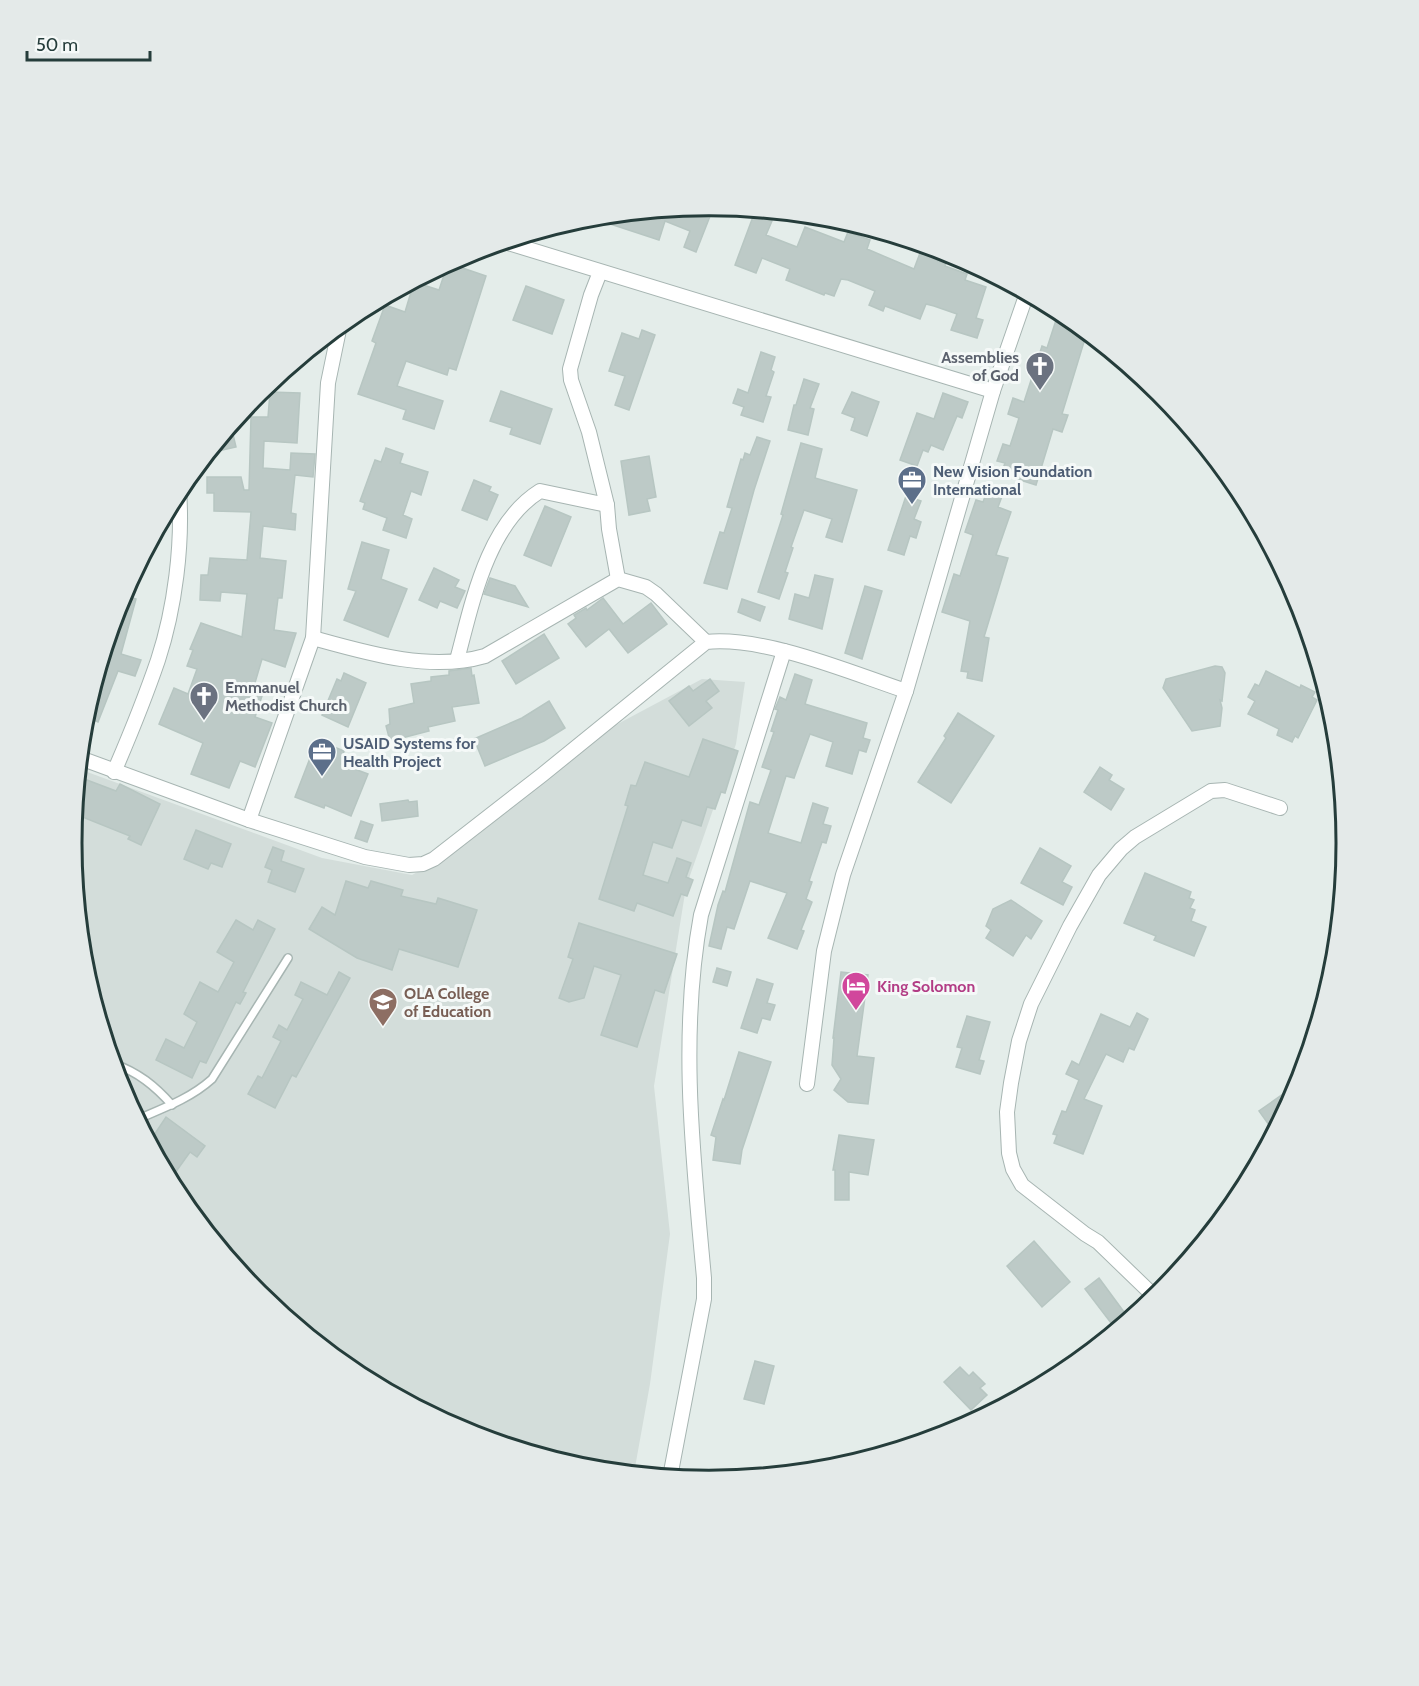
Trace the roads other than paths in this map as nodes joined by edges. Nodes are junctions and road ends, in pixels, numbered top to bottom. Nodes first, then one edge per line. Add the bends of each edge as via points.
1 (518, 246) edge
2 (600, 272) junction
3 (1024, 301) edge
4 (337, 339) edge
5 (993, 391) junction
6 (607, 505) junction
7 (179, 509) edge
8 (618, 579) junction
9 (313, 638) junction
10 (706, 642) junction
11 (784, 651) junction
12 (457, 660) junction
13 (906, 691) junction
14 (88, 761) edge
15 (114, 772) junction
16 (1281, 808) dead end
17 (249, 820) junction
18 (288, 958) dead end
19 (125, 1069) edge
20 (807, 1084) dead end
21 (172, 1105) junction
22 (145, 1116) edge
23 (1148, 1290) edge
24 (672, 1469) edge

1 - 2 street
2 - 5 street
2 - 6 street via 570,369
3 - 5 street
4 - 9 street via 328,383
5 - 13 street
6 - 8 street
6 - 12 street via 540,491 529,497 490,553
7 - 15 street via 169,616 159,658
8 - 10 street via 656,594
8 - 12 street via 485,656
9 - 12 street via 368,653
9 - 17 street
10 - 11 street
10 - 17 street via 533,782 423,864 365,857
11 - 13 street
11 - 24 street via 701,915 694,956 690,1106 704,1299
13 - 20 street via 843,875 824,951
14 - 15 street
15 - 17 street
16 - 23 street via 1225,790 1210,791 1121,849 1099,875 1070,926 1031,1004 1019,1041 1007,1112 1013,1170 1022,1185 1098,1242
18 - 21 lane via 212,1079
19 - 21 lane via 154,1085
21 - 22 lane

